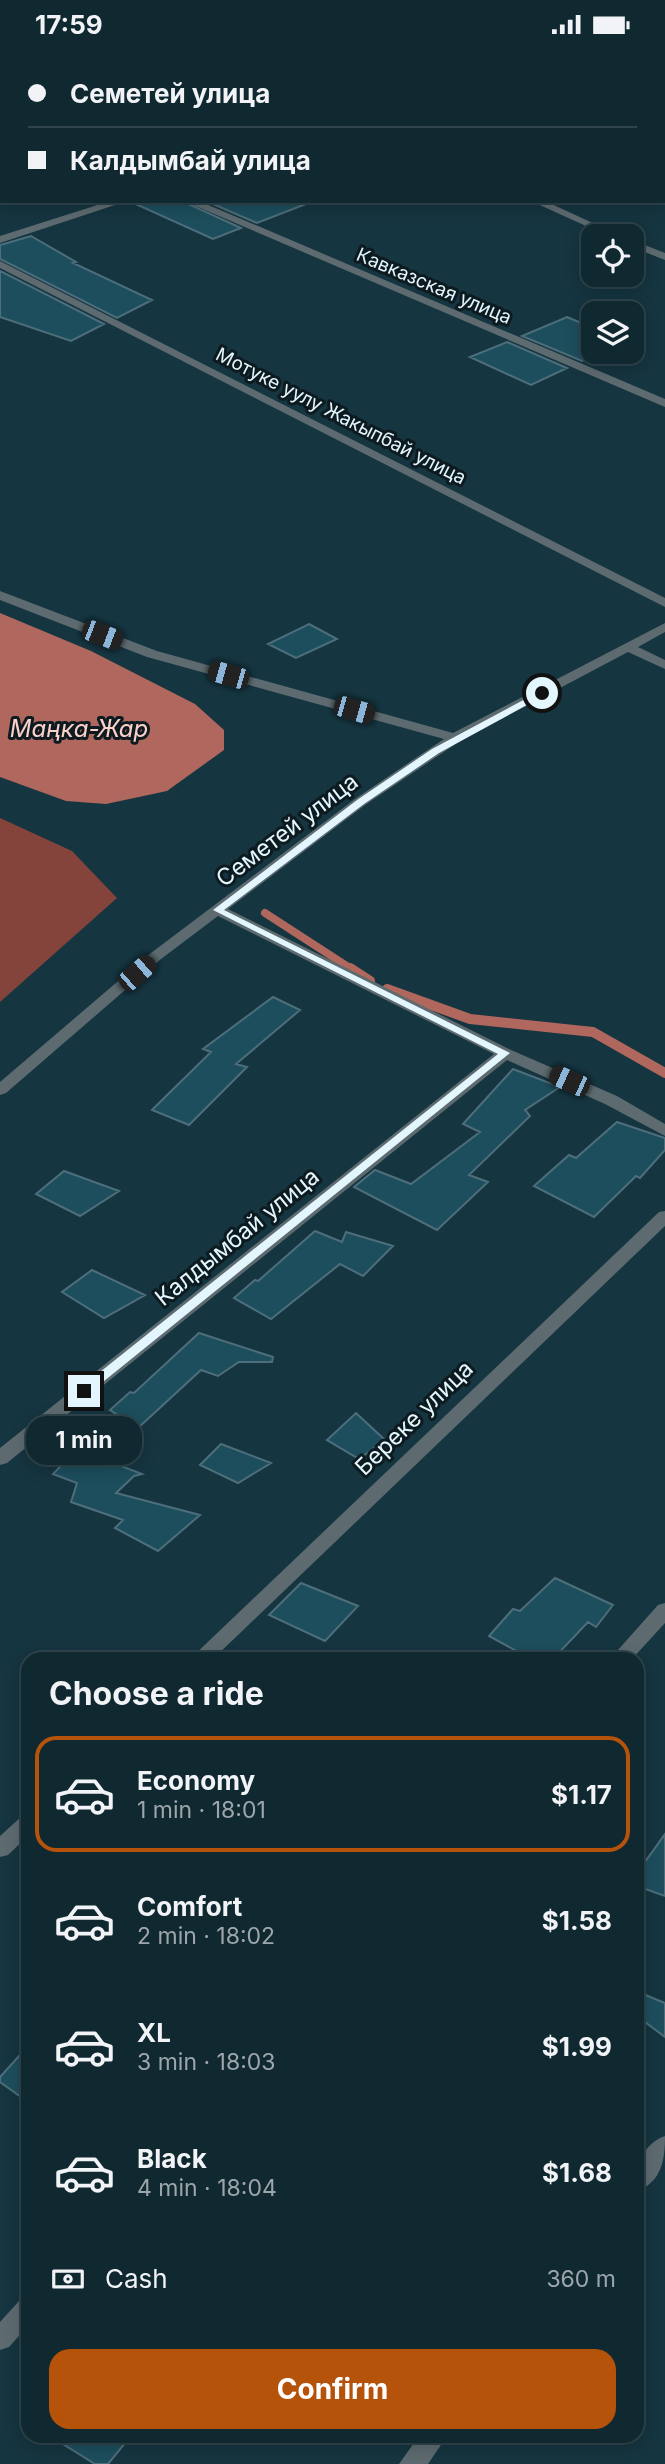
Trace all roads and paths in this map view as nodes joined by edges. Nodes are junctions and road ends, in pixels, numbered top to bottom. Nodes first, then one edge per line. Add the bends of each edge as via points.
1 (116, 203) edge
2 (194, 203) edge
3 (541, 203) edge
4 (589, 224) edge
5 (0, 240) edge
6 (644, 248) edge
7 (665, 257) edge
8 (0, 264) edge
9 (665, 403) edge
10 (0, 595) edge
11 (665, 603) edge
12 (665, 627) edge
13 (630, 648) junction
14 (665, 665) edge
15 (455, 738) junction
16 (218, 910) junction
17 (505, 1053) junction
18 (0, 1090) edge
19 (665, 1131) edge
20 (665, 1216) edge
21 (0, 1458) edge
22 (665, 1610) edge
23 (207, 1652) edge
24 (626, 1652) edge
25 (21, 1829) edge
26 (0, 1849) edge
27 (665, 2146) edge
28 (644, 2172) edge
29 (21, 2316) edge
30 (0, 2339) edge
31 (428, 2443) edge
32 (412, 2464) edge

1 - 5 street
2 - 9 street, Кавказская улица
3 - 4 street
6 - 7 street
8 - 11 street, Мотуке уулу Жакыпбай улица
10 - 15 street via 152,655
12 - 13 street, Семетей улица
13 - 14 street
13 - 15 street, Семетей улица
15 - 16 street, Семетей улица via 360,802
16 - 17 street
16 - 18 street, Семетей улица via 156,956
17 - 19 street via 611,1100
17 - 21 street, Калдымбай улица
20 - 23 street, Береке улица
22 - 24 street
25 - 26 street
27 - 28 street
29 - 30 street
31 - 32 street

